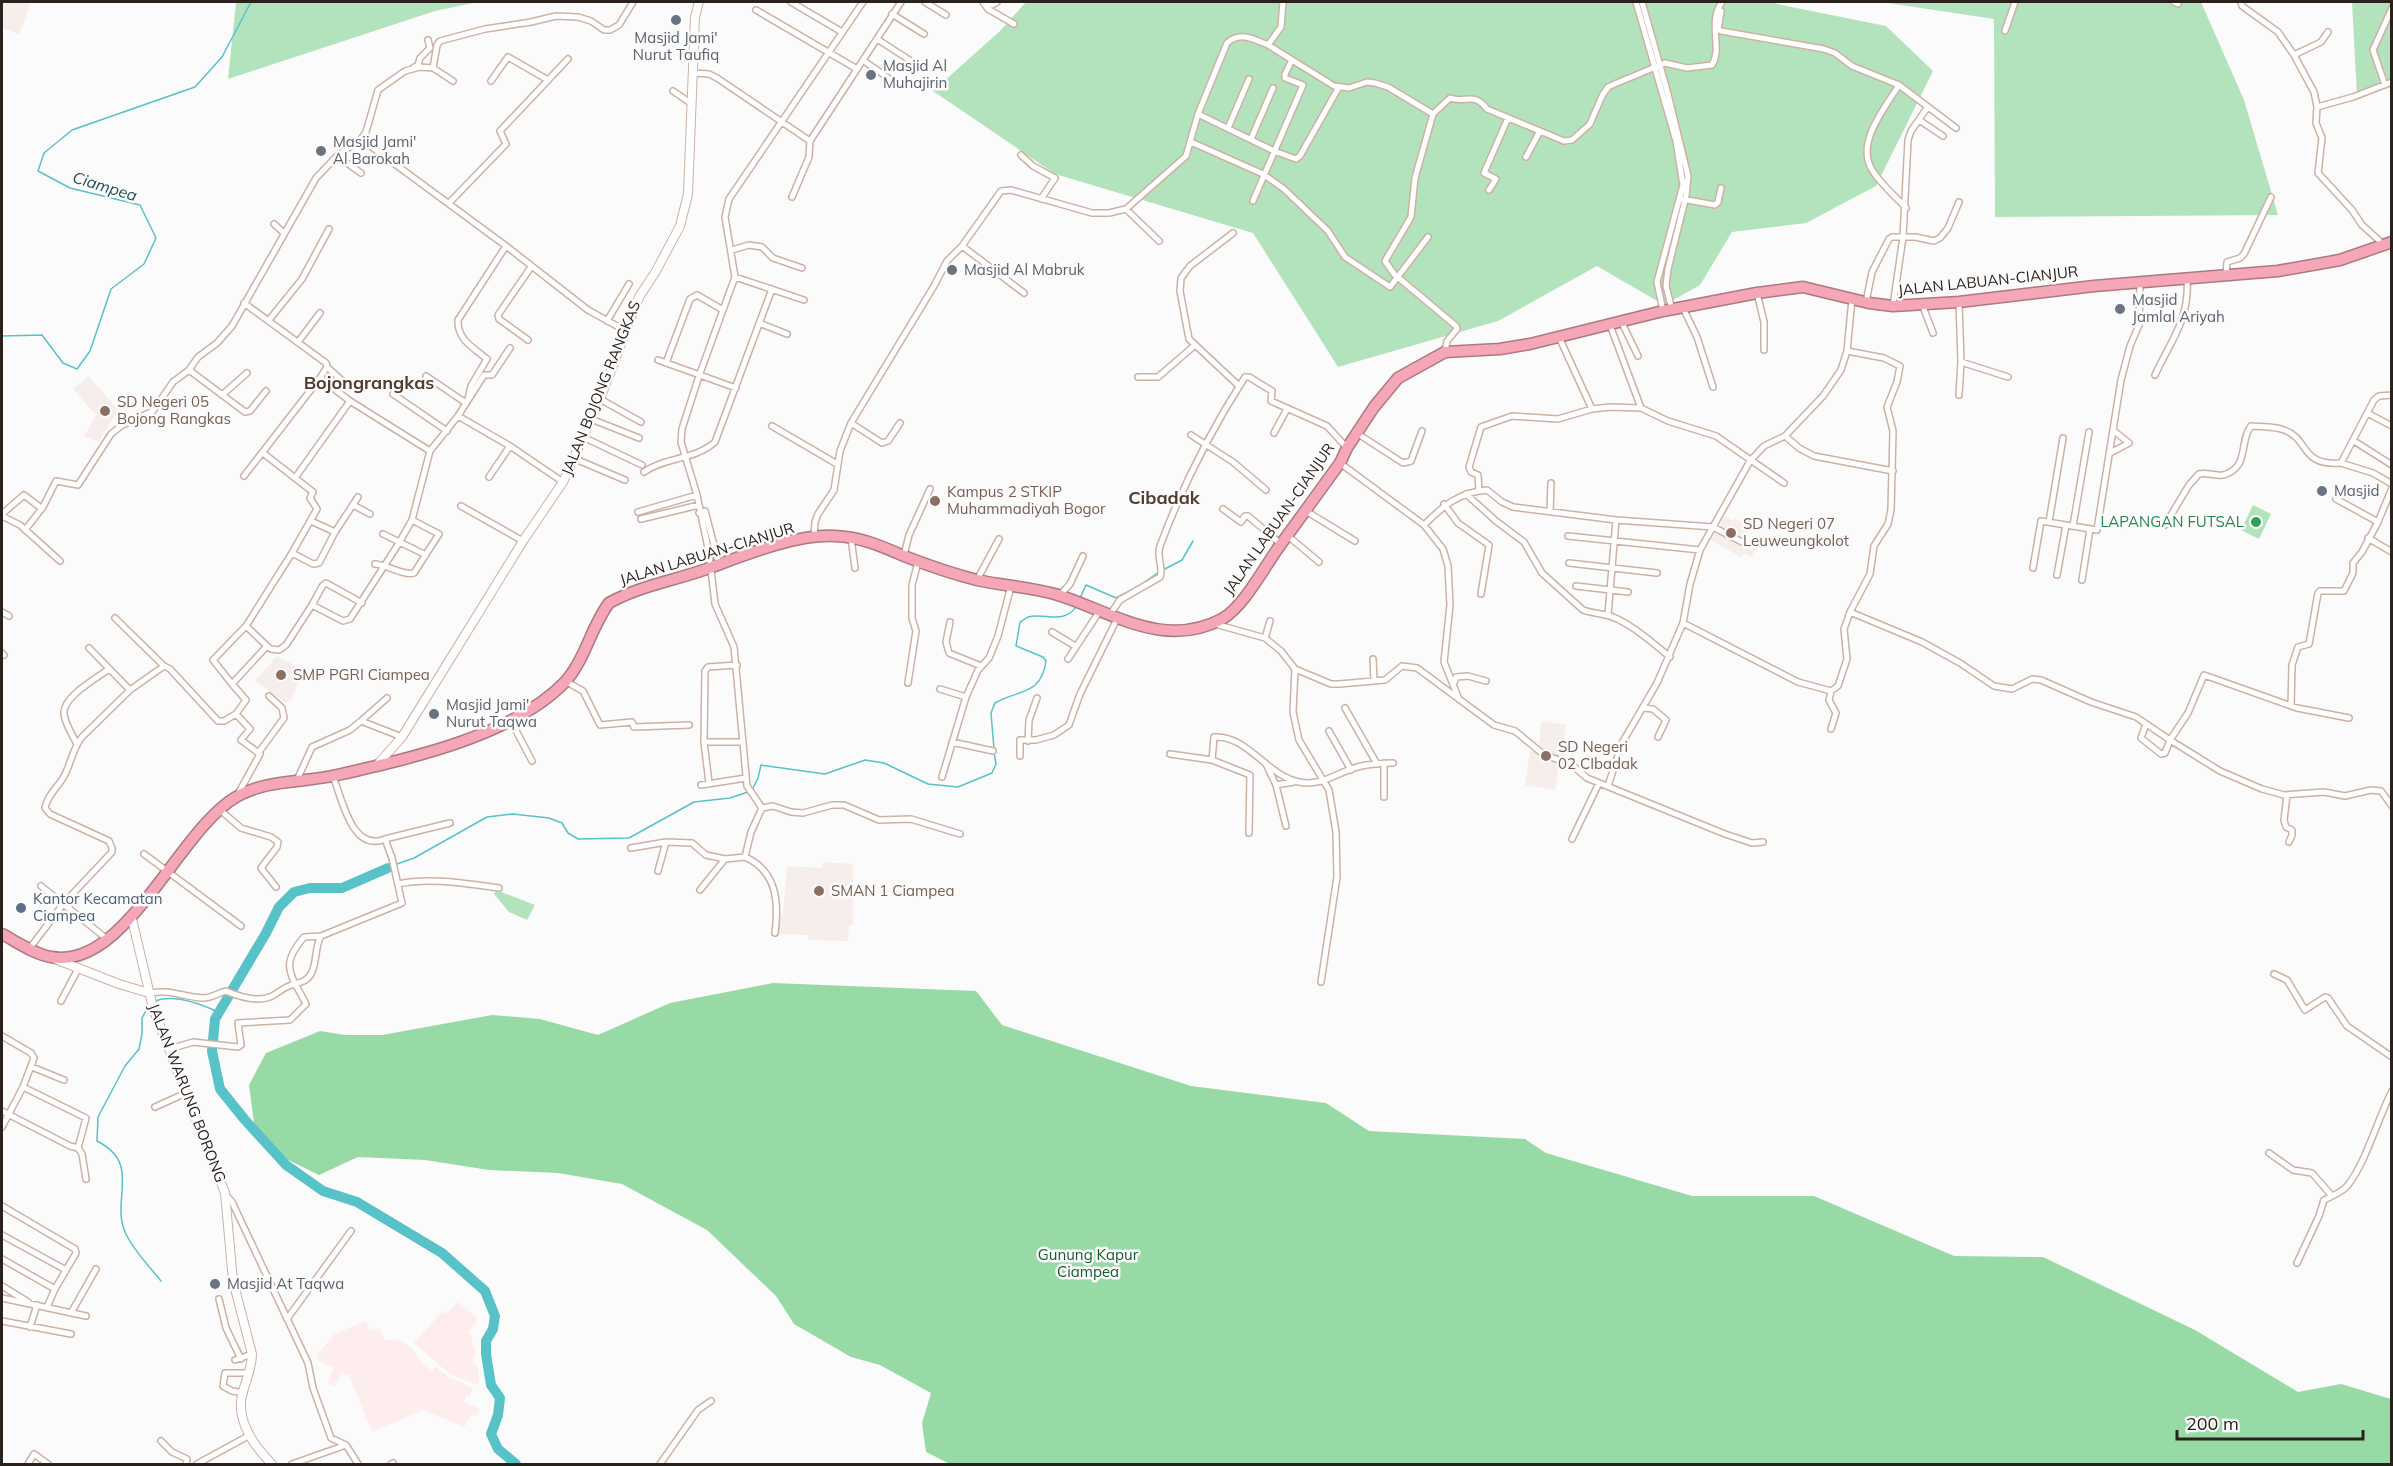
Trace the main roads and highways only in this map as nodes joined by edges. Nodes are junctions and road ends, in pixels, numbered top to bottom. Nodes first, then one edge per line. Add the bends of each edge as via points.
1 (699, 2) edge
2 (2388, 243) edge
3 (376, 766) junction
4 (132, 919) junction
5 (2, 934) edge
6 (51, 957) junction
7 (149, 993) junction
8 (272, 1464) edge

1 - 3 main road, JALAN BOJONG RANGKAS via 695,17 688,194 675,238 639,297 563,482 402,737
2 - 3 highway, JALAN LABUAN-CIANJUR via 2310,266 1959,302 1893,306 1803,287 1609,323 1530,344 1445,352 1398,378 1236,606 1213,623 1152,630 1059,596 976,580 884,545 834,536 814,537 650,586 609,603 565,681 544,699 488,731
3 - 4 highway, JALAN LABUAN-CIANJUR via 259,786 236,796 219,809 167,870
4 - 6 highway, JALAN LABUAN-CIANJUR via 78,955
4 - 7 main road, JALAN WARUNG BORONG
5 - 6 highway
6 - 7 main road, JALAN WARUNG BORONG
7 - 8 main road, JALAN WARUNG BORONG via 225,1193 233,1281 252,1354 242,1410 250,1436

